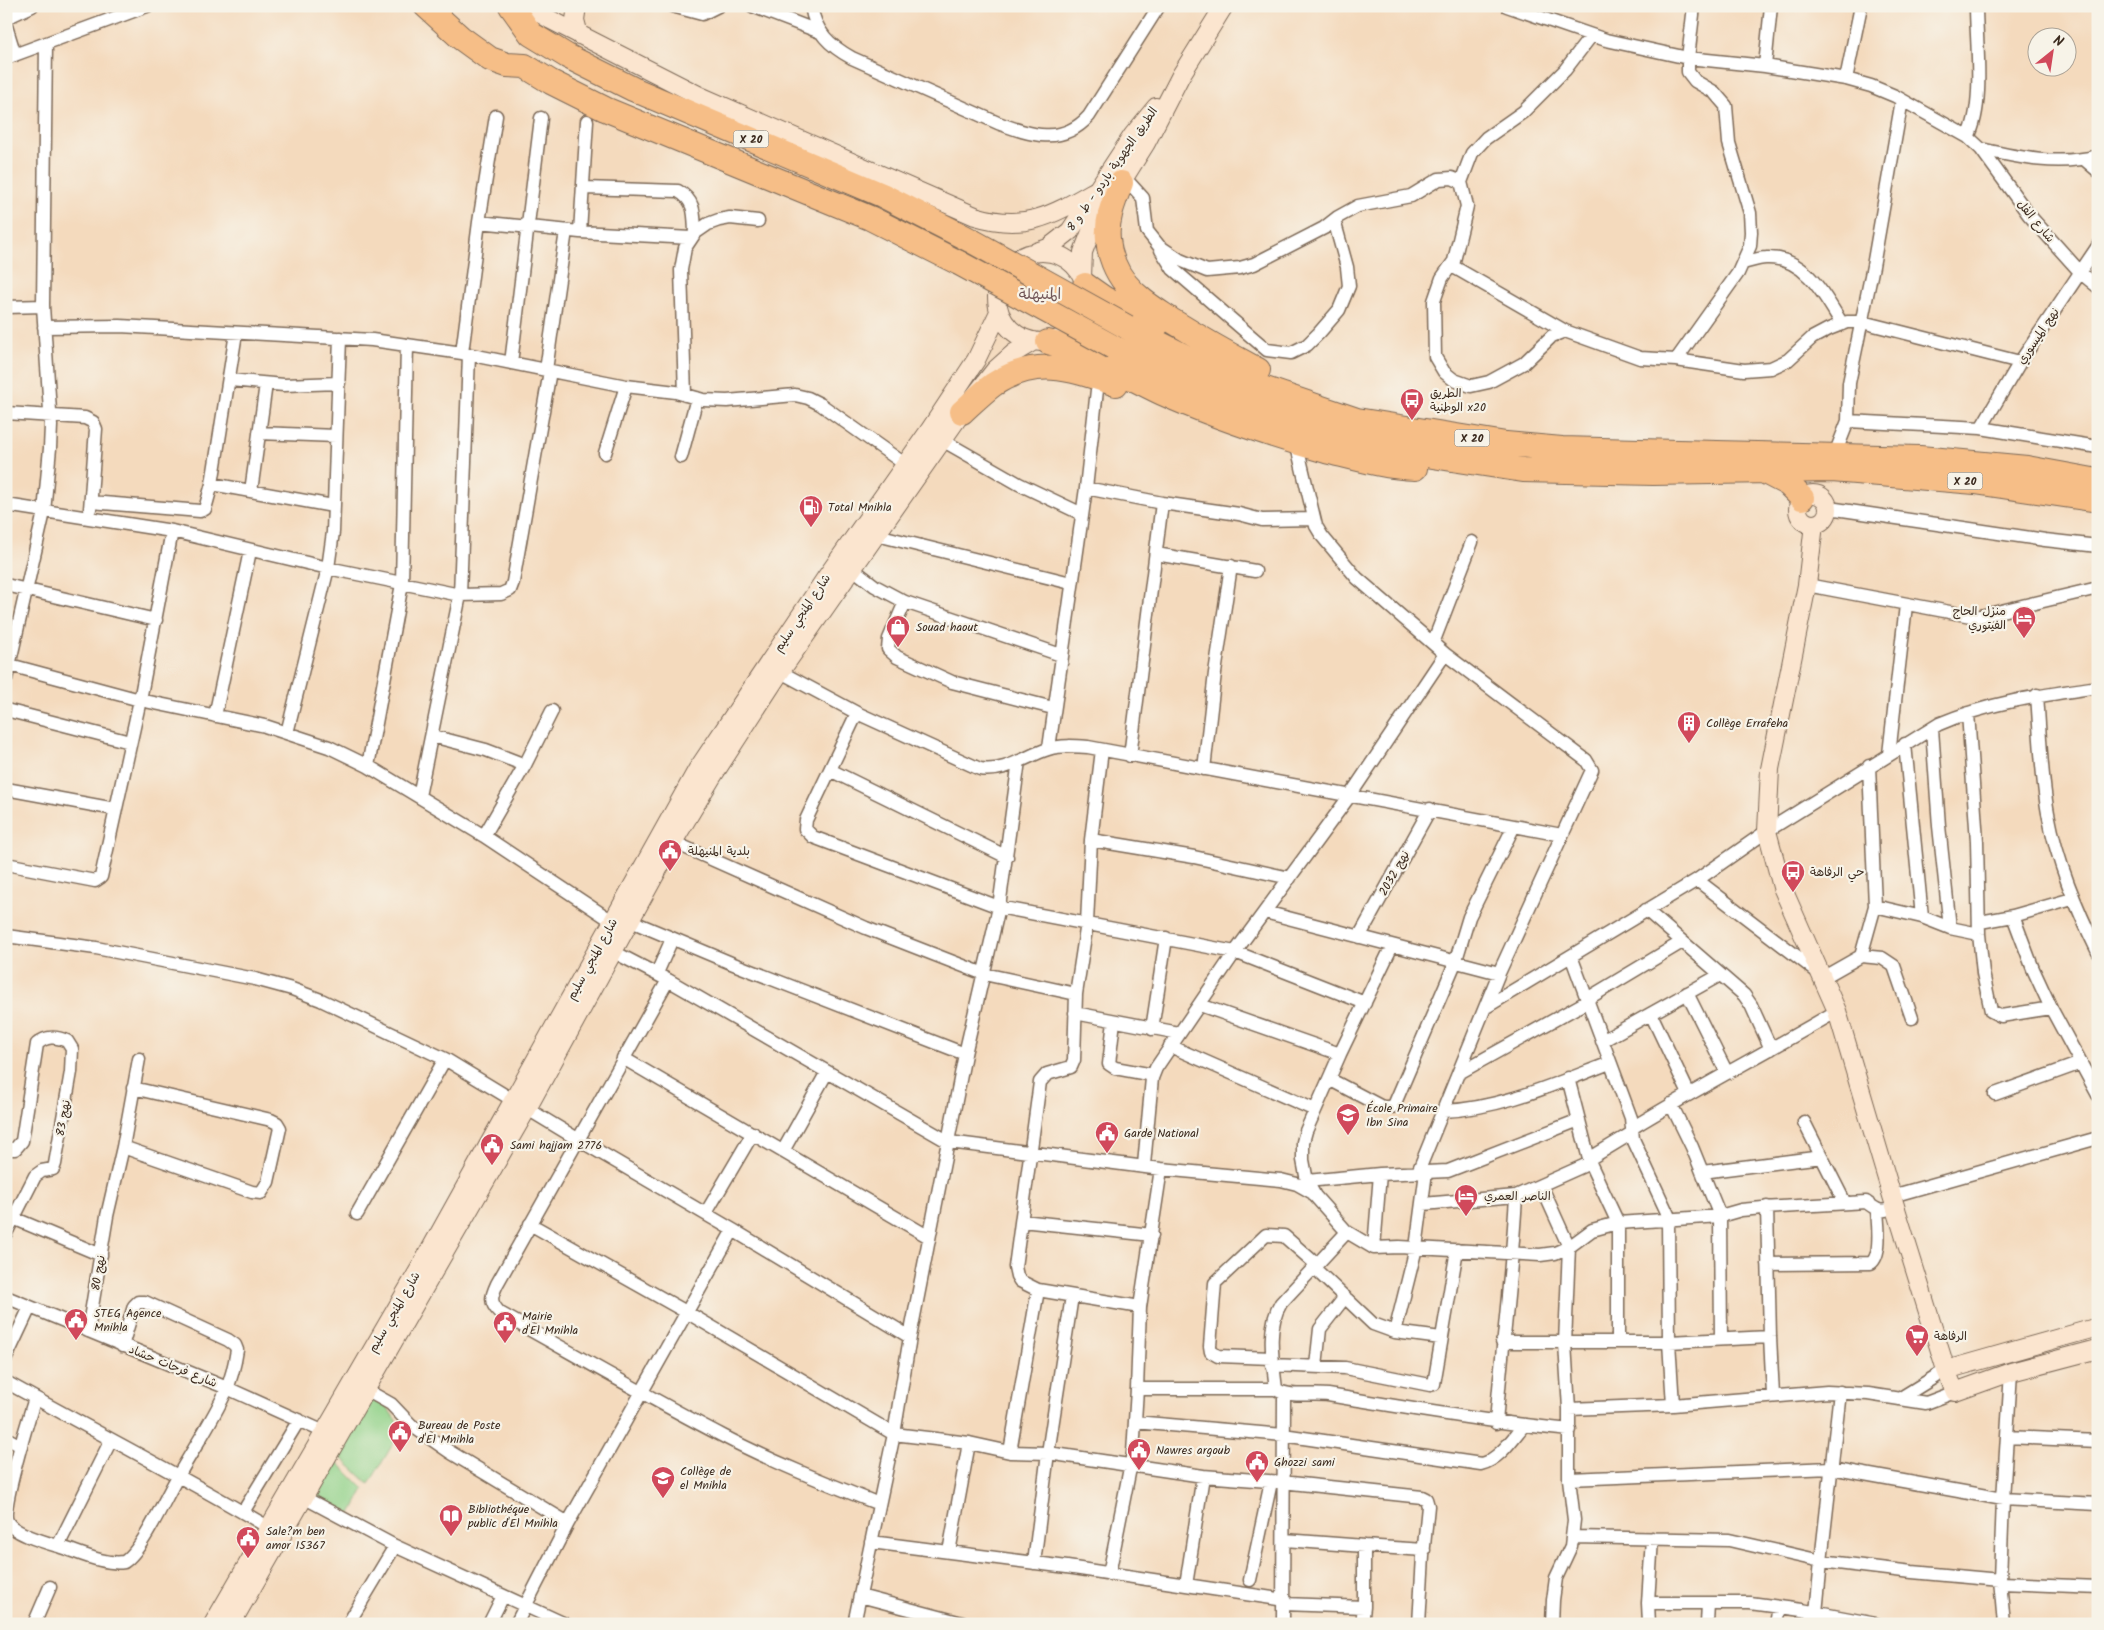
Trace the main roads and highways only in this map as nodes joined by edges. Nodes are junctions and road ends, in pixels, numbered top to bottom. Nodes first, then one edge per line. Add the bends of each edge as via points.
1 (426, 6) edge
2 (511, 6) edge
3 (528, 6) edge
4 (577, 6) edge
5 (1224, 6) edge
6 (579, 35) junction
7 (1181, 75) junction
8 (1122, 180) junction
9 (1098, 189) junction
10 (1036, 252) junction
11 (1084, 281) junction
12 (999, 312) junction
13 (1041, 342) junction
14 (1258, 370) junction
15 (962, 412) junction
16 (1216, 416) junction
17 (1506, 444) junction
18 (1523, 470) junction
19 (1762, 470) junction
20 (2098, 481) edge
21 (1802, 498) junction
22 (2098, 500) edge
23 (1814, 524) junction
24 (773, 668) junction
25 (521, 1103) junction
26 (2098, 1327) edge
27 (2098, 1349) edge
28 (1946, 1370) junction
29 (331, 1435) junction
30 (213, 1624) edge
31 (230, 1624) edge

1 - 18 highway, X 20, bridge via 482,54 499,62 526,66 605,109 870,218 1174,377 1238,403 1355,440 1413,453
2 - 17 highway, X 20, bridge via 531,34 567,56 633,89 882,195 1127,327 1236,379 1357,420
3 - 6 main road, X 20
4 - 6 main road via 574,20
5 - 7 main road, الطريق الجهوية باردو - ط و 8
6 - 9 main road, X 20 via 709,100 954,208 991,221 1008,223 1042,219
7 - 8 main road, الطريق الجهوية باردو - ط و 8 via 1146,143
7 - 9 main road, الطريق الجهوية باردو - ط و 8 via 1133,135
8 - 11 main road, الطريق الجهوية باردو - ط و 8 via 1087,240 1081,265
8 - 14 highway via 1111,208 1108,237 1112,258 1126,284 1161,313
9 - 10 main road, الطريق الجهوية باردو - ط و 8 via 1070,231 1048,248
10 - 11 main road via 1063,257
10 - 12 main road via 1013,262 1003,273 998,288
11 - 13 main road via 1087,298 1080,322 1060,338
11 - 14 highway, X 20 via 1105,299 1167,331
12 - 13 main road via 1012,331
12 - 24 main road, شارع المنجي سليم via 976,360
13 - 15 main road, شارع المنجي سليم via 1014,353 995,370
13 - 16 highway, X 20 via 1071,348
14 - 17 highway, X 20 via 1447,430
15 - 16 highway via 994,384 1023,371 1043,367 1069,368
15 - 24 main road, شارع المنجي سليم via 853,569
16 - 18 highway, X 20 via 1296,442 1405,468
17 - 20 highway, X 20 via 1562,449 1835,454 1974,462
18 - 19 highway, X 20 via 1653,473
19 - 21 highway via 1780,478
19 - 22 highway, X 20 via 1832,470 1932,478
21 - 23 main road via 1798,503 1799,515
21 - 23 main road via 1818,494 1824,497 1829,508 1825,519
23 - 28 main road via 1807,585 1770,769 1767,831 1782,887 1837,1011
24 - 25 main road, شارع المنجي سليم via 614,952
24 - 25 main road, شارع المنجي سليم via 697,770 612,922
25 - 29 main road, شارع المنجي سليم via 420,1268
25 - 29 main road, شارع المنجي سليم via 366,1390
26 - 28 main road
27 - 28 main road via 2011,1372 1955,1392
29 - 30 main road, شارع المنجي سليم via 268,1528
29 - 31 main road, شارع المنجي سليم via 303,1497

